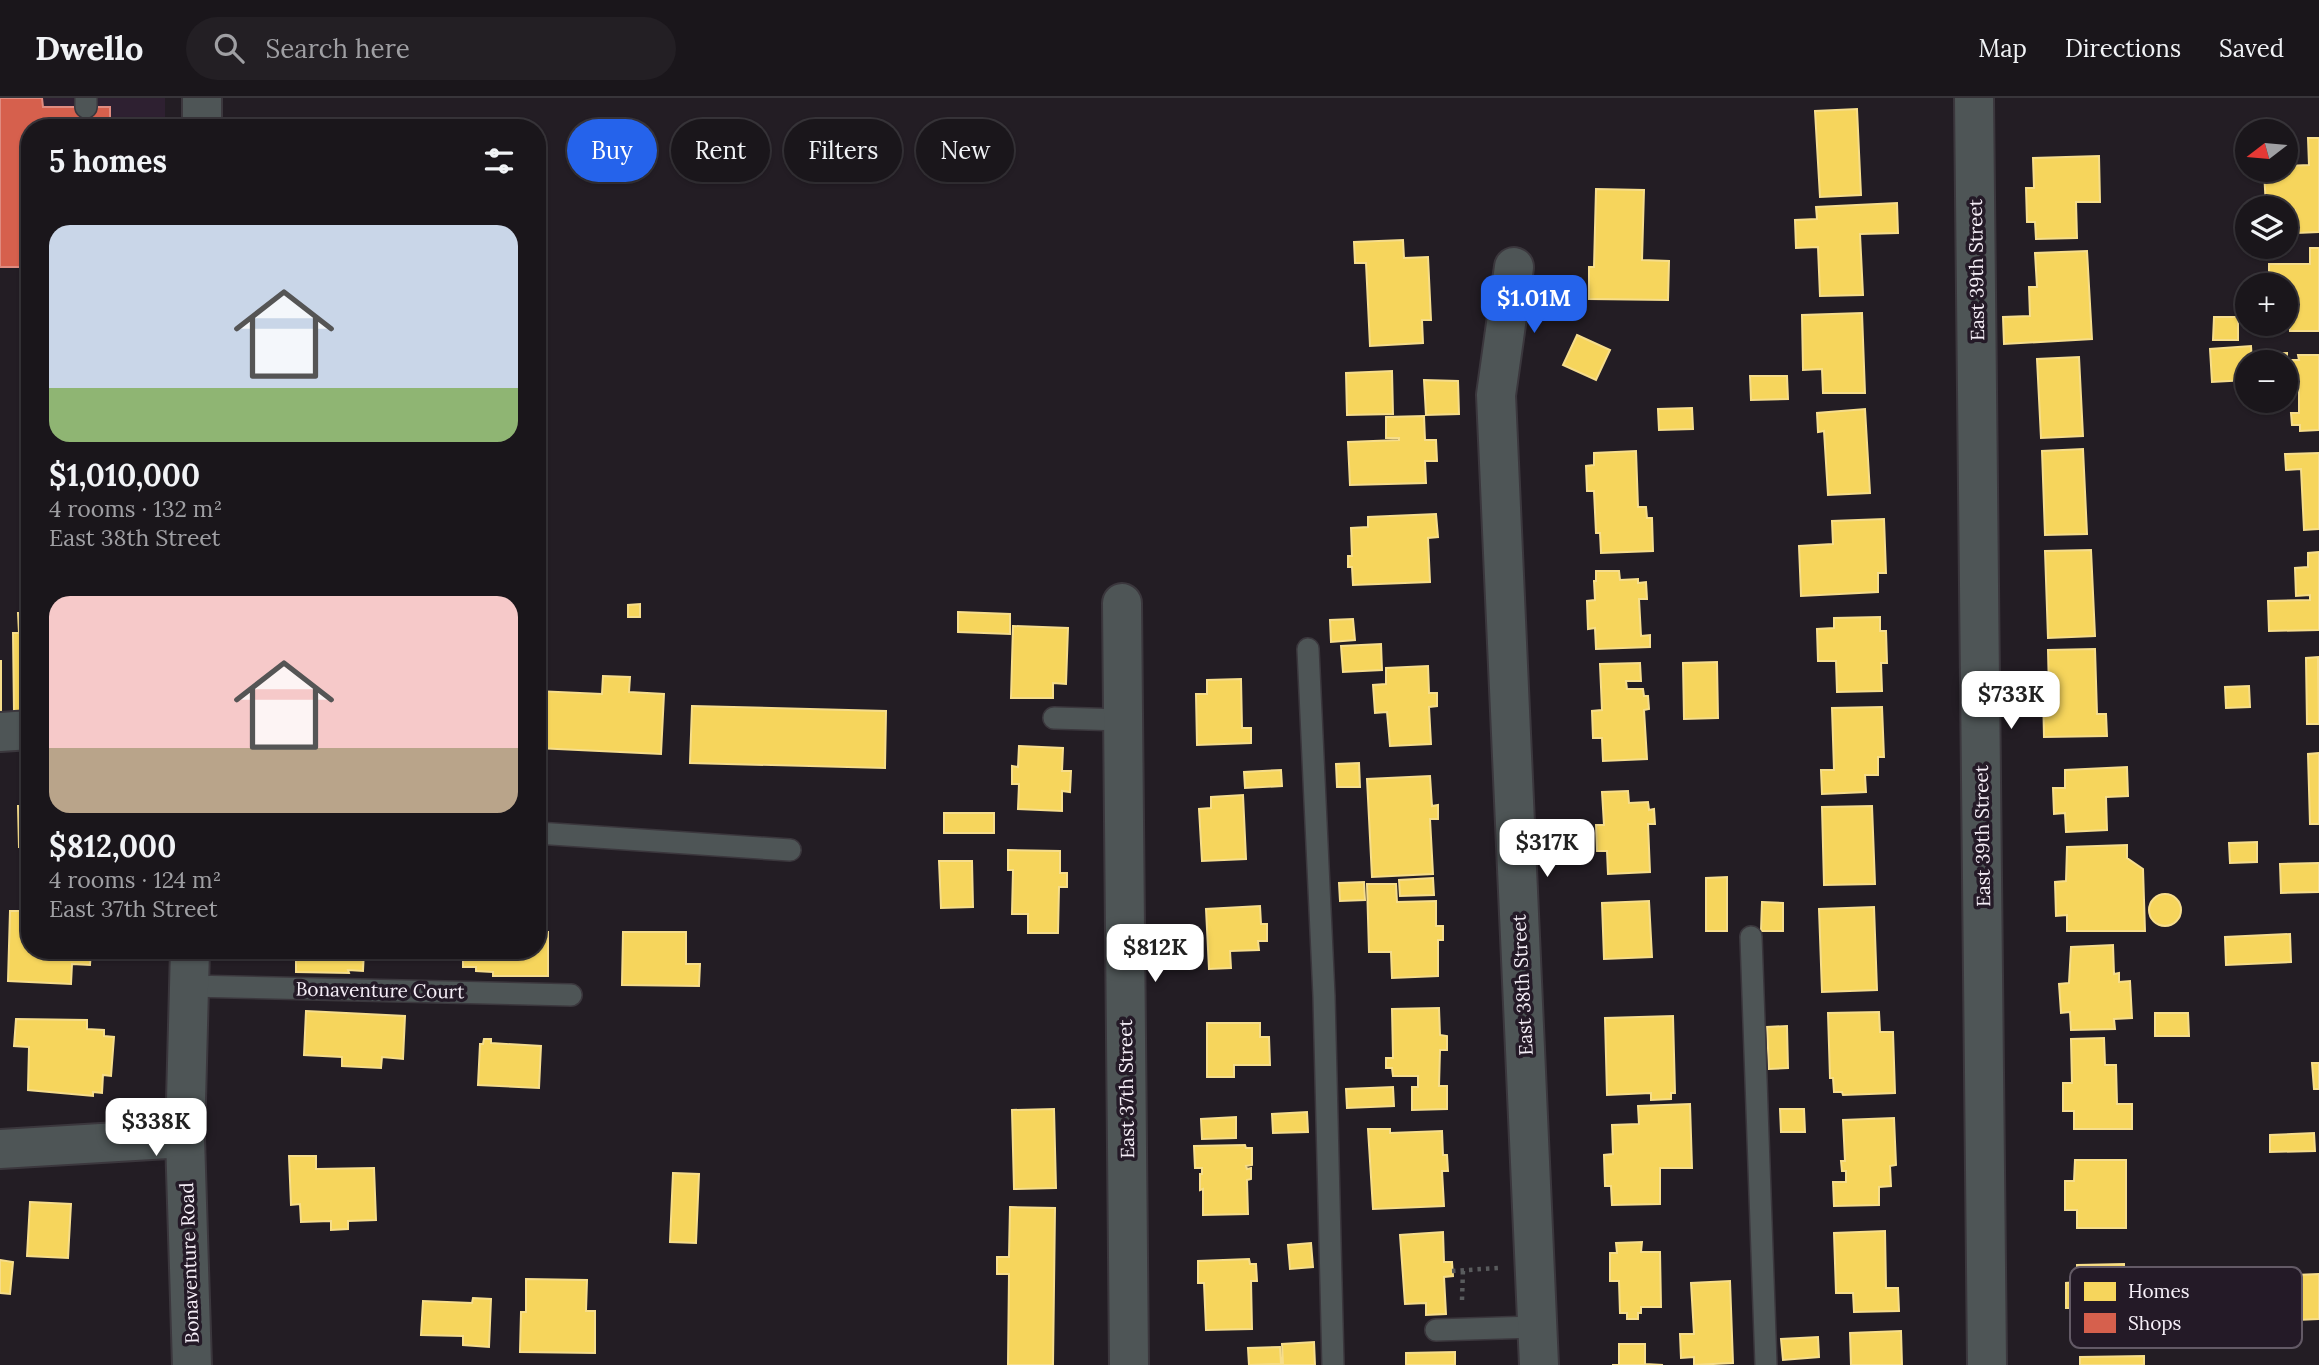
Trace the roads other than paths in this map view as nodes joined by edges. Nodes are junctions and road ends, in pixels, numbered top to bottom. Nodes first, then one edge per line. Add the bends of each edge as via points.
1 (202, 98) edge
2 (1974, 98) edge
3 (202, 119) edge
4 (1514, 267) dead end
5 (1122, 603) dead end
6 (1308, 649) dead end
7 (1054, 718) dead end
8 (1123, 720) junction
9 (21, 731) edge
10 (0, 732) edge
11 (546, 834) edge
12 (790, 850) dead end
13 (1751, 937) dead end
14 (189, 968) edge
15 (571, 995) dead end
16 (185, 1138) junction
17 (0, 1149) edge
18 (1537, 1326) junction
19 (1436, 1329) dead end
20 (192, 1365) edge
21 (1129, 1365) edge
22 (1333, 1365) edge
23 (1539, 1365) edge
24 (1766, 1365) edge
25 (1987, 1365) edge

1 - 3 street
2 - 25 street, East 39th Street
4 - 18 street, East 38th Street via 1496,395
5 - 8 street, East 37th Street
6 - 22 lane via 1325,996
7 - 8 lane
8 - 21 street, East 37th Street
9 - 10 street
11 - 12 lane
13 - 24 lane
14 - 15 lane, Bonaventure Court
14 - 16 street, Bonaventure Road
16 - 17 street
16 - 20 street, Bonaventure Road
18 - 19 lane
18 - 23 street, East 38th Street

